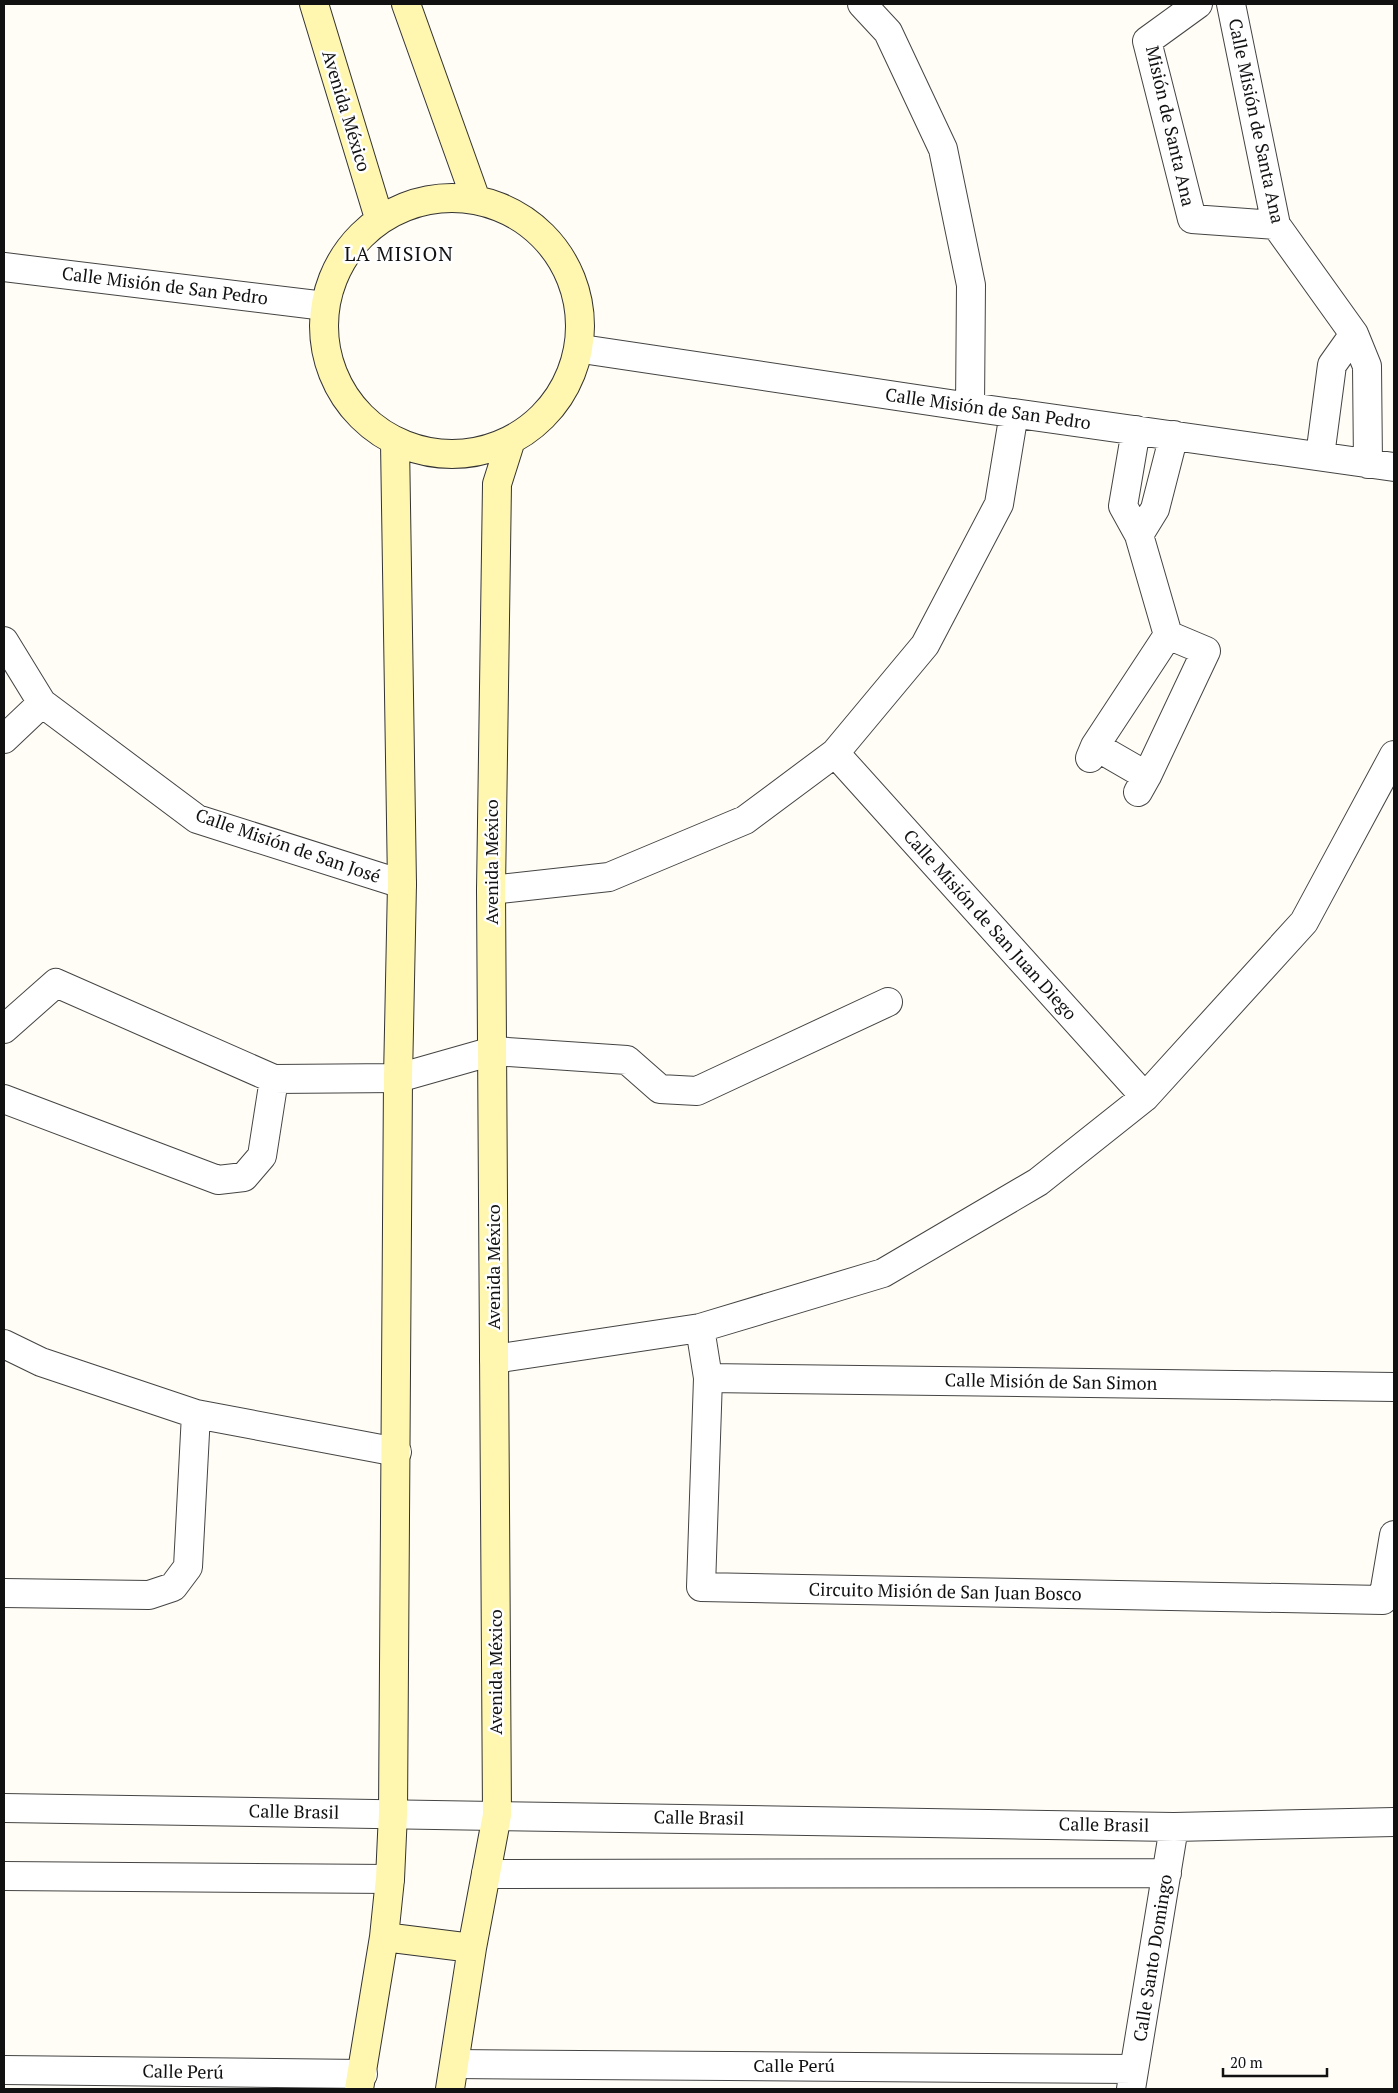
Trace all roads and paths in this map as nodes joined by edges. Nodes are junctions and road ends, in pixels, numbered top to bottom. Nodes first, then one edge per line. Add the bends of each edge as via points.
1 (314, 4) edge
2 (406, 4) edge
3 (862, 4) edge
4 (1198, 4) edge
5 (1230, 4) edge
6 (475, 197) junction
7 (379, 218) junction
8 (1276, 224) junction
9 (4, 267) edge
10 (326, 306) junction
11 (1354, 334) junction
12 (582, 349) junction
13 (970, 407) junction
14 (1014, 413) junction
15 (1136, 430) junction
16 (1174, 435) junction
17 (395, 443) junction
18 (510, 444) junction
19 (1320, 456) junction
20 (1381, 465) edge
21 (1139, 535) junction
22 (1168, 636) junction
23 (4, 641) edge
24 (42, 703) junction
25 (4, 739) edge
26 (836, 753) junction
27 (1394, 755) edge
28 (402, 884) junction
29 (491, 890) junction
30 (888, 1002) dead end
31 (4, 1029) edge
32 (493, 1051) junction
33 (398, 1078) junction
34 (274, 1079) junction
35 (1145, 1097) junction
36 (4, 1099) edge
37 (700, 1328) junction
38 (4, 1344) edge
39 (494, 1360) junction
40 (4, 1362) edge
41 (41, 1362) junction
42 (708, 1378) junction
43 (1394, 1387) edge
44 (196, 1414) junction
45 (397, 1452) junction
46 (1394, 1535) edge
47 (4, 1593) edge
48 (4, 1808) edge
49 (393, 1813) junction
50 (497, 1815) junction
51 (1394, 1822) edge
52 (1174, 1826) junction
53 (1167, 1873) junction
54 (486, 1874) junction
55 (4, 1876) edge
56 (390, 1879) junction
57 (384, 1937) junction
58 (472, 1948) junction
59 (4, 2070) edge
60 (452, 2077) edge
61 (1133, 2079) edge
62 (361, 2081) edge

1 - 7 street, Avenida México
2 - 6 street
3 - 13 street via 888,32 943,149 971,285
4 - 8 street, Misión de Santa Ana via 1147,40 1192,219
5 - 8 street, Calle Misión de Santa Ana
6 - 7 street via 424,199
6 - 12 street via 545,233 582,299
7 - 10 street via 344,254 327,290
8 - 11 street, Calle Misión de Santa Ana
9 - 10 street, Calle Misión de San Pedro
10 - 17 street via 322,336 329,368 354,410
11 - 19 street via 1332,365
11 - 20 street, Calle Misión de Santa Ana via 1367,366
12 - 13 street, Calle Misión de San Pedro
12 - 18 street via 561,400
13 - 14 street, Calle Misión de San Pedro
14 - 15 street, Calle Misión de San Pedro
14 - 26 street via 999,504 925,645
15 - 16 street, Calle Misión de San Pedro
15 - 21 street via 1123,506
16 - 19 street, Calle Misión de San Pedro
16 - 21 street via 1155,509
17 - 18 street via 453,456
17 - 28 street
18 - 29 street, Avenida México via 497,484
19 - 20 street, Calle Misión de San Pedro
21 - 22 street
22 - 22 street via 1206,652 1143,784 1093,752
23 - 24 street, Calle Misión de San José
24 - 25 street
24 - 28 street, Calle Misión de San José via 197,819
26 - 29 street via 745,820 608,877
26 - 35 street, Calle Misión de San Juan Diego
27 - 35 street via 1304,922
28 - 33 street
29 - 32 street, Avenida México
30 - 32 street via 697,1091 660,1089 627,1060
31 - 34 street via 56,983
32 - 33 street
32 - 39 street, Avenida México
33 - 34 street
33 - 45 street
34 - 36 street via 262,1156 244,1177 218,1180
35 - 37 street via 1038,1182 883,1272
37 - 39 street
37 - 42 street, Circuito Misión de San Juan Bosco
38 - 41 street
39 - 50 street, Avenida México
40 - 41 street
41 - 44 street
42 - 43 street, Calle Misión de San Simon
42 - 46 street, Circuito Misión de San Juan Bosco via 701,1587 1383,1600
44 - 45 street
44 - 47 street via 188,1567 173,1587 149,1595
45 - 49 street
48 - 49 street, Calle Brasil
49 - 50 street, Calle Brasil
49 - 56 street
50 - 52 street, Calle Brasil
50 - 54 street, Avenida México
51 - 52 street, Calle Brasil
52 - 53 street, Calle Santo Domingo
53 - 54 street
53 - 61 street, Calle Santo Domingo
54 - 58 street, Avenida México
55 - 56 street
56 - 57 street
57 - 58 street
57 - 62 street
58 - 60 street, Avenida México
59 - 62 street, Calle Perú
60 - 61 street, Calle Perú

